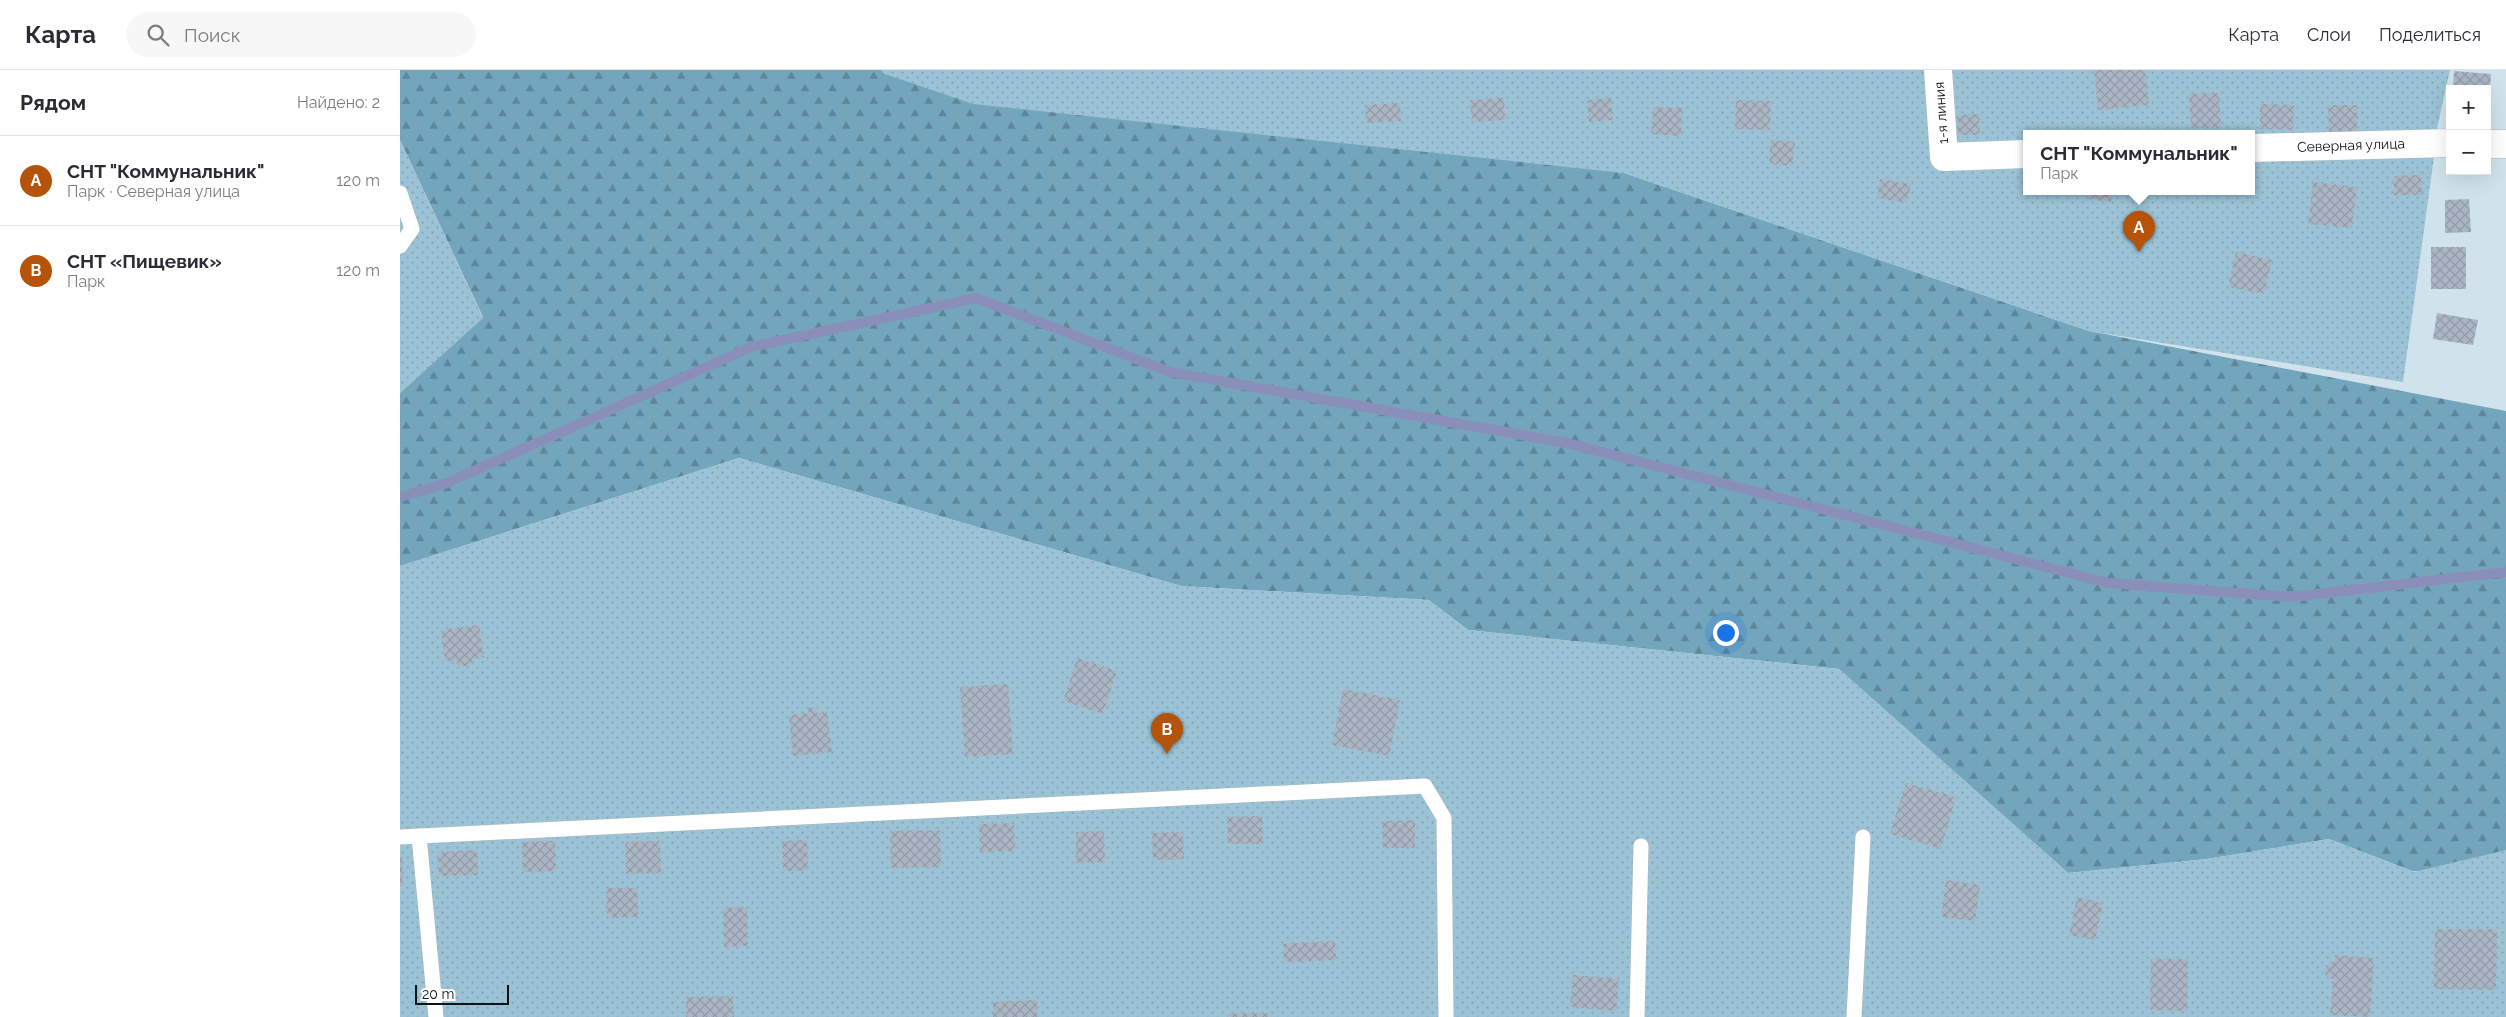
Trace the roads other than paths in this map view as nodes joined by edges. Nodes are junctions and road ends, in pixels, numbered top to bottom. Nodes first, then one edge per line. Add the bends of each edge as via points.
1 (1938, 70) edge
2 (2446, 143) edge
3 (2491, 144) edge
4 (2506, 144) edge
5 (2255, 148) edge
6 (2023, 154) edge
7 (400, 193) edge
8 (400, 246) edge
9 (419, 836) junction
10 (400, 837) edge
11 (1863, 837) dead end
12 (1642, 846) dead end
13 (436, 1017) edge
14 (1446, 1017) edge
15 (1636, 1017) edge
16 (1854, 1017) edge

1 - 6 street, 1-я линия via 1944,157
2 - 5 street, Северная улица
3 - 4 street
7 - 8 lane via 412,229
9 - 10 lane
9 - 13 lane
9 - 14 lane via 1425,786 1444,818
11 - 16 lane
12 - 15 lane

